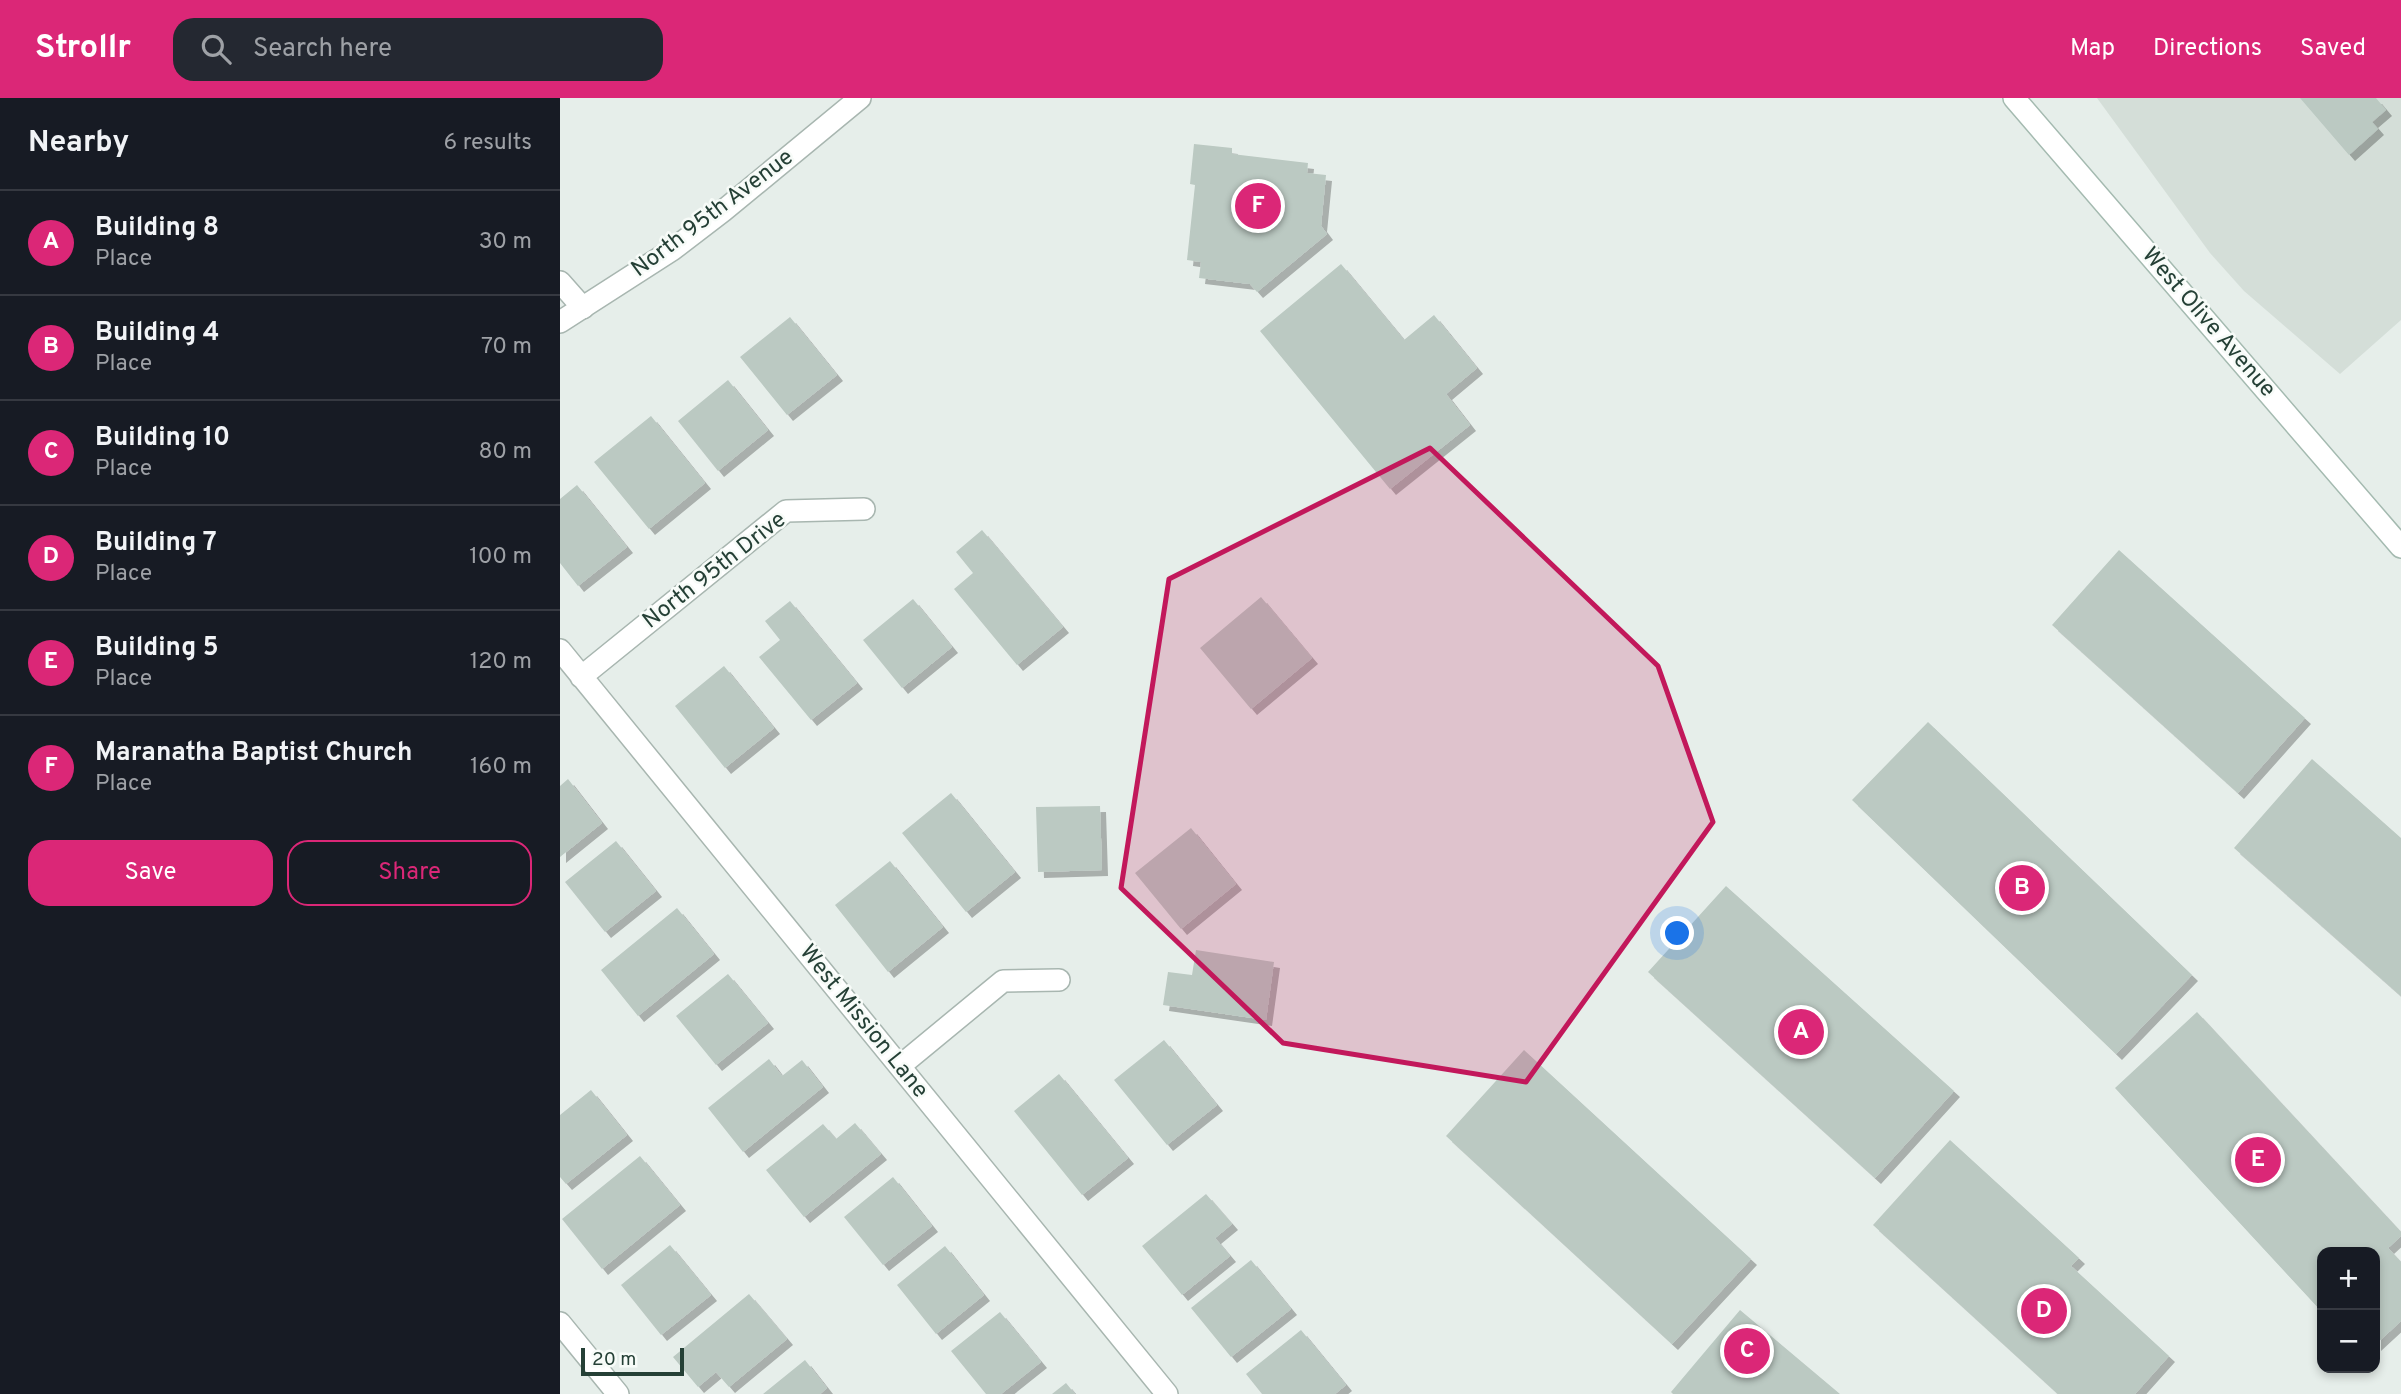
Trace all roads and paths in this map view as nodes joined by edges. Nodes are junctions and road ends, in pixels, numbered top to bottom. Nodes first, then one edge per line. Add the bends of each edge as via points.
1 (860, 98) edge
2 (2014, 98) edge
3 (560, 282) edge
4 (583, 308) junction
5 (560, 322) edge
6 (864, 509) dead end
7 (2401, 547) edge
8 (560, 650) edge
9 (581, 677) junction
10 (1059, 980) dead end
11 (900, 1066) junction
12 (560, 1323) edge
13 (618, 1394) edge
14 (1167, 1394) edge

1 - 4 street, North 95th Avenue via 672,250
2 - 7 street, West Olive Avenue
3 - 4 street
4 - 5 street, North 95th Avenue
6 - 9 street, North 95th Drive via 786,511
8 - 9 street, West Mission Lane
9 - 11 street, West Mission Lane
10 - 11 street via 1003,981
11 - 14 street, West Mission Lane
12 - 13 street

